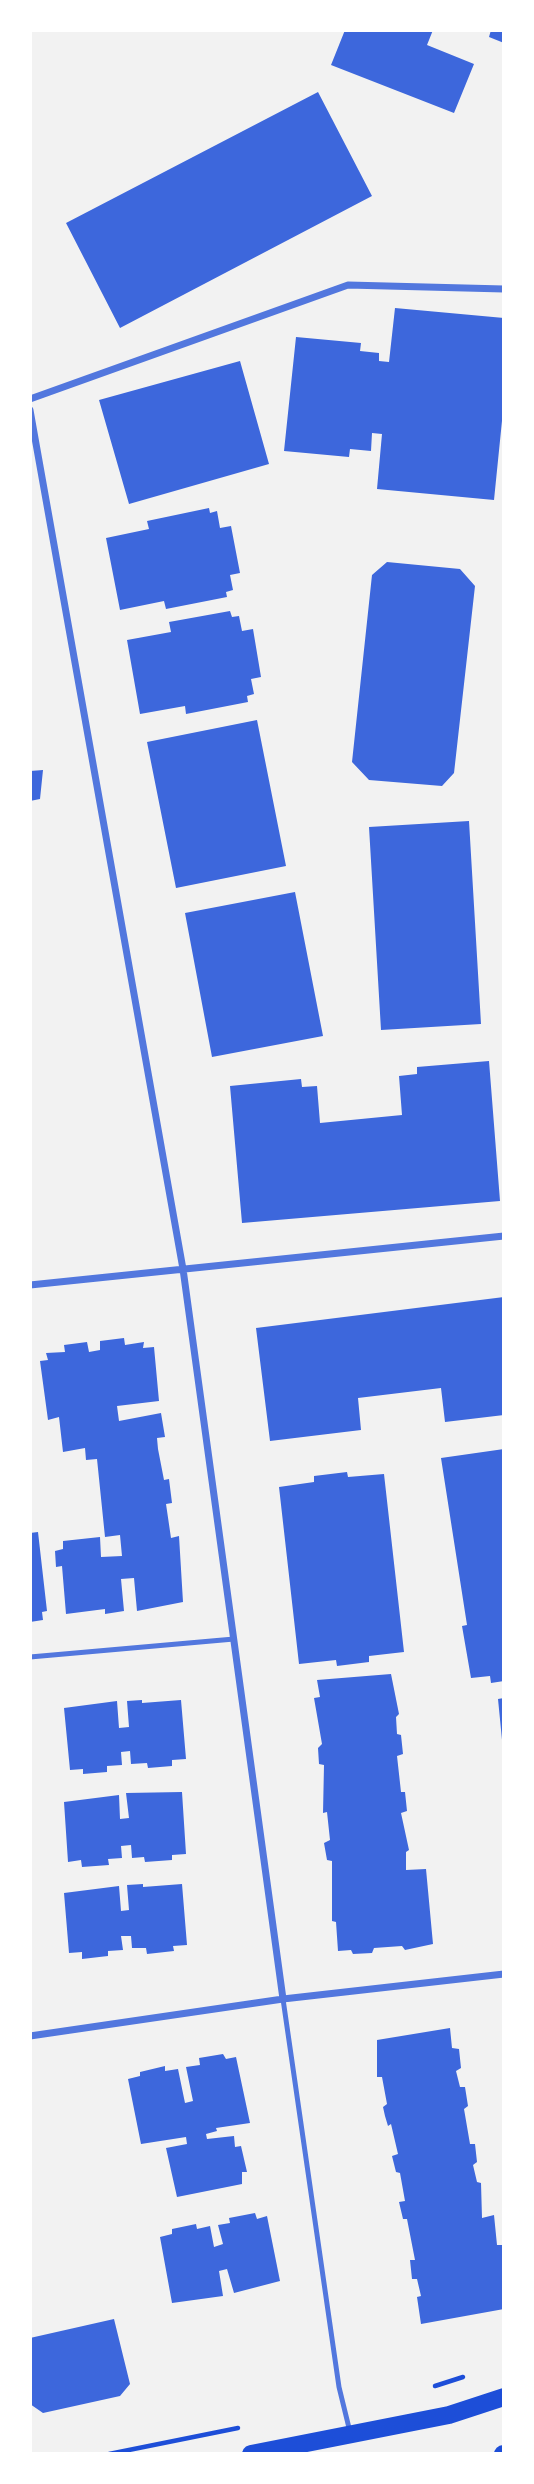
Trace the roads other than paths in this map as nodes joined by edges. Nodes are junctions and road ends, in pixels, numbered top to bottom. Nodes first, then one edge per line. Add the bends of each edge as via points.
1 (504, 289) edge
2 (30, 399) edge
3 (30, 410) edge
4 (504, 1236) edge
5 (183, 1269) junction
6 (30, 1285) edge
7 (234, 1639) junction
8 (30, 1657) edge
9 (504, 1973) edge
10 (282, 1999) junction
11 (30, 2036) edge
12 (504, 2397) edge
13 (351, 2434) junction
14 (251, 2454) edge

1 - 2 street via 348,285
3 - 5 street
4 - 5 street
5 - 6 street
5 - 7 street
7 - 8 lane
7 - 10 street
9 - 10 street
10 - 11 street
10 - 13 lane via 339,2387
12 - 13 main road via 449,2414
13 - 14 main road

